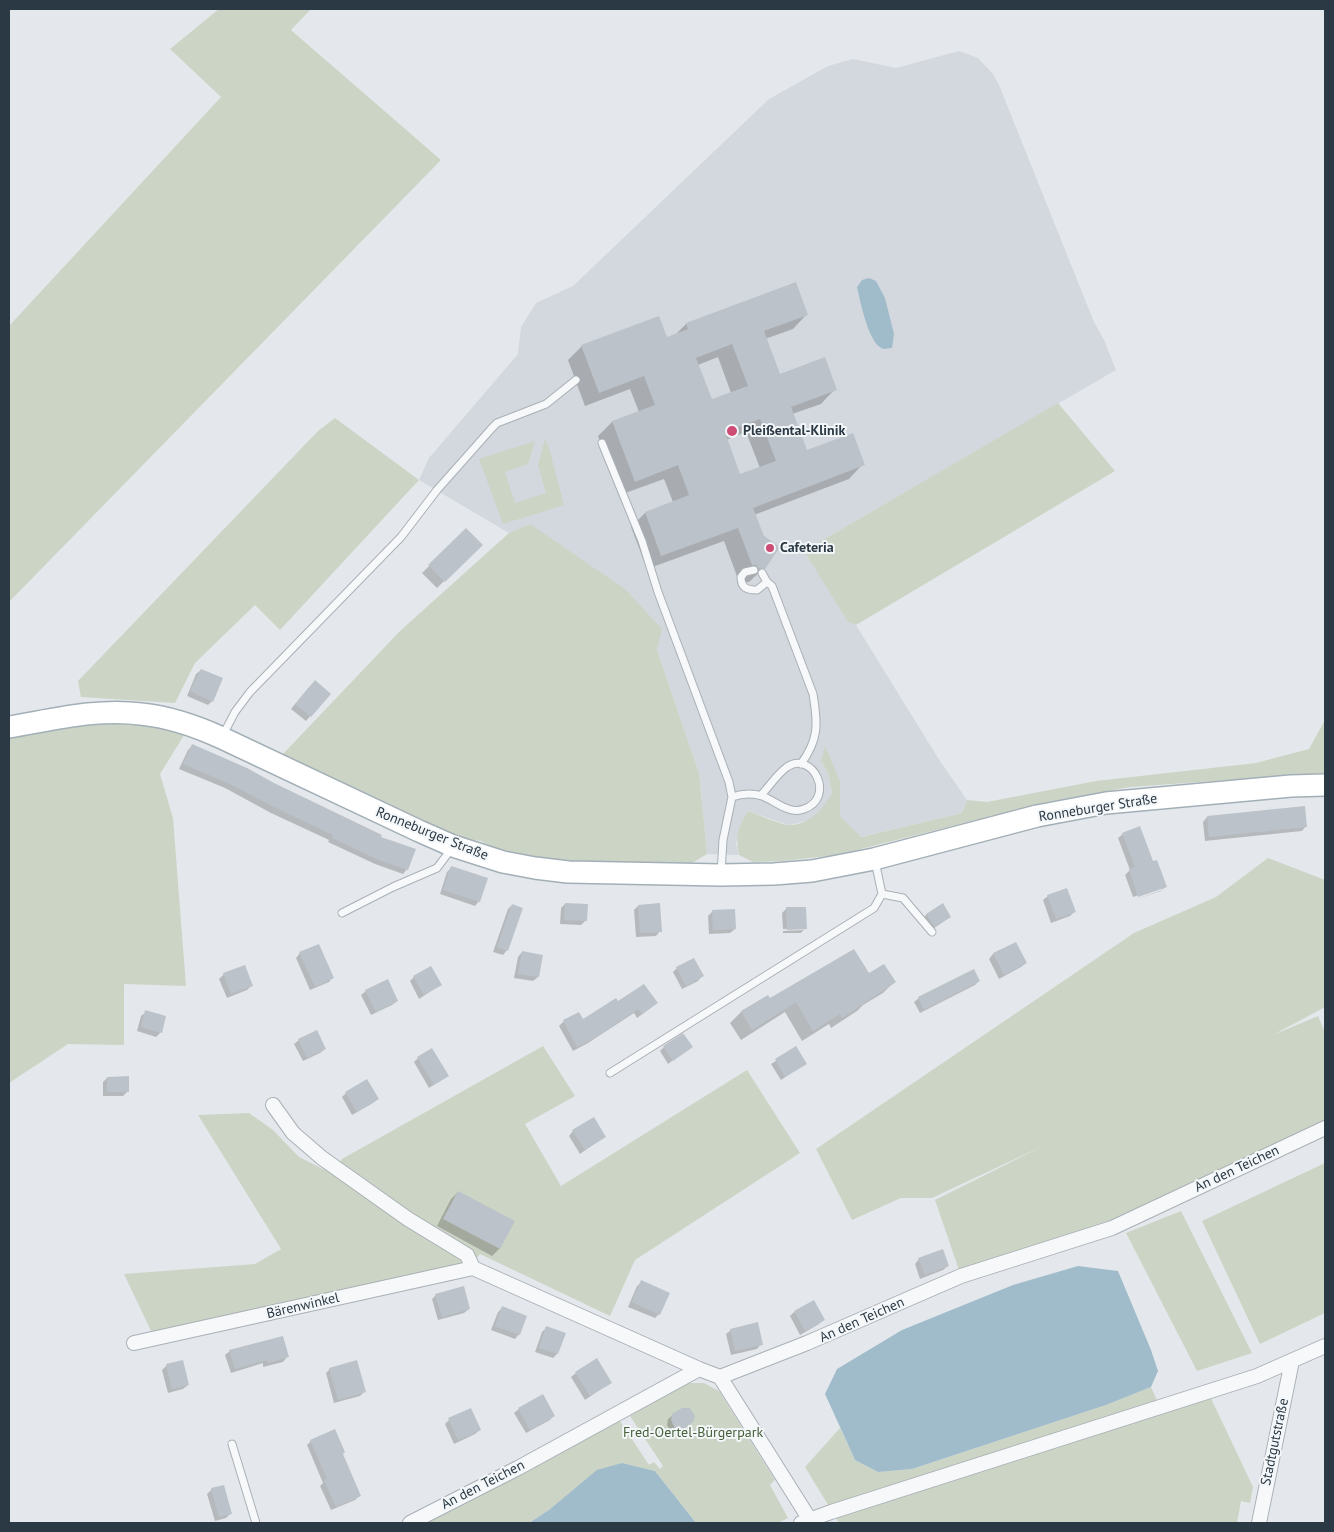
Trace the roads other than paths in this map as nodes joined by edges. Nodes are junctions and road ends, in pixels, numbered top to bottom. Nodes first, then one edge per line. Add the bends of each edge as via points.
1 (576, 380) dead end
2 (602, 443) dead end
3 (754, 570) dead end
4 (762, 573) dead end
5 (767, 582) junction
6 (9, 727) edge
7 (222, 738) junction
8 (801, 764) junction
9 (1325, 785) edge
10 (761, 795) junction
11 (732, 797) junction
12 (453, 846) junction
13 (874, 858) junction
14 (721, 875) junction
15 (882, 894) junction
16 (342, 913) dead end
17 (932, 932) dead end
18 (610, 1073) dead end
19 (273, 1105) dead end
20 (1325, 1128) edge
21 (473, 1268) junction
22 (134, 1343) dead end
23 (1325, 1346) edge
24 (1292, 1360) junction
25 (699, 1369) junction
26 (720, 1377) junction
27 (232, 1444) dead end
28 (808, 1522) edge
29 (256, 1523) edge
30 (410, 1523) edge
31 (1258, 1523) edge

1 - 7 lane via 546,404 497,423 492,428 401,537 250,692
2 - 11 lane via 642,541
3 - 5 lane via 745,572 741,578 746,589 756,590
4 - 5 lane
5 - 8 lane via 772,586 813,694 816,731 812,750
6 - 7 main road, Ronneburger Straße via 95,713 132,713 170,718
7 - 12 main road, Ronneburger Straße
8 - 10 lane via 788,766
8 - 10 lane via 817,775 819,795 814,804 795,811
9 - 13 main road, Ronneburger Straße via 1106,803 1037,816
10 - 11 lane via 742,793
11 - 14 lane
12 - 14 main road, Ronneburger Straße via 503,862 568,872
12 - 16 lane via 437,868
13 - 14 main road, Ronneburger Straße via 812,871
13 - 15 lane
15 - 17 lane via 903,898
15 - 18 lane via 874,908
19 - 21 street via 293,1133 322,1158 408,1219 467,1255
20 - 26 street, An den Teichen via 1112,1228 961,1276
21 - 22 street, Bärenwinkel
21 - 25 street
23 - 24 street
24 - 28 street via 1257,1376
24 - 31 street, Stadtgutstraße
25 - 26 street
25 - 30 street, An den Teichen
26 - 28 street
27 - 29 lane

